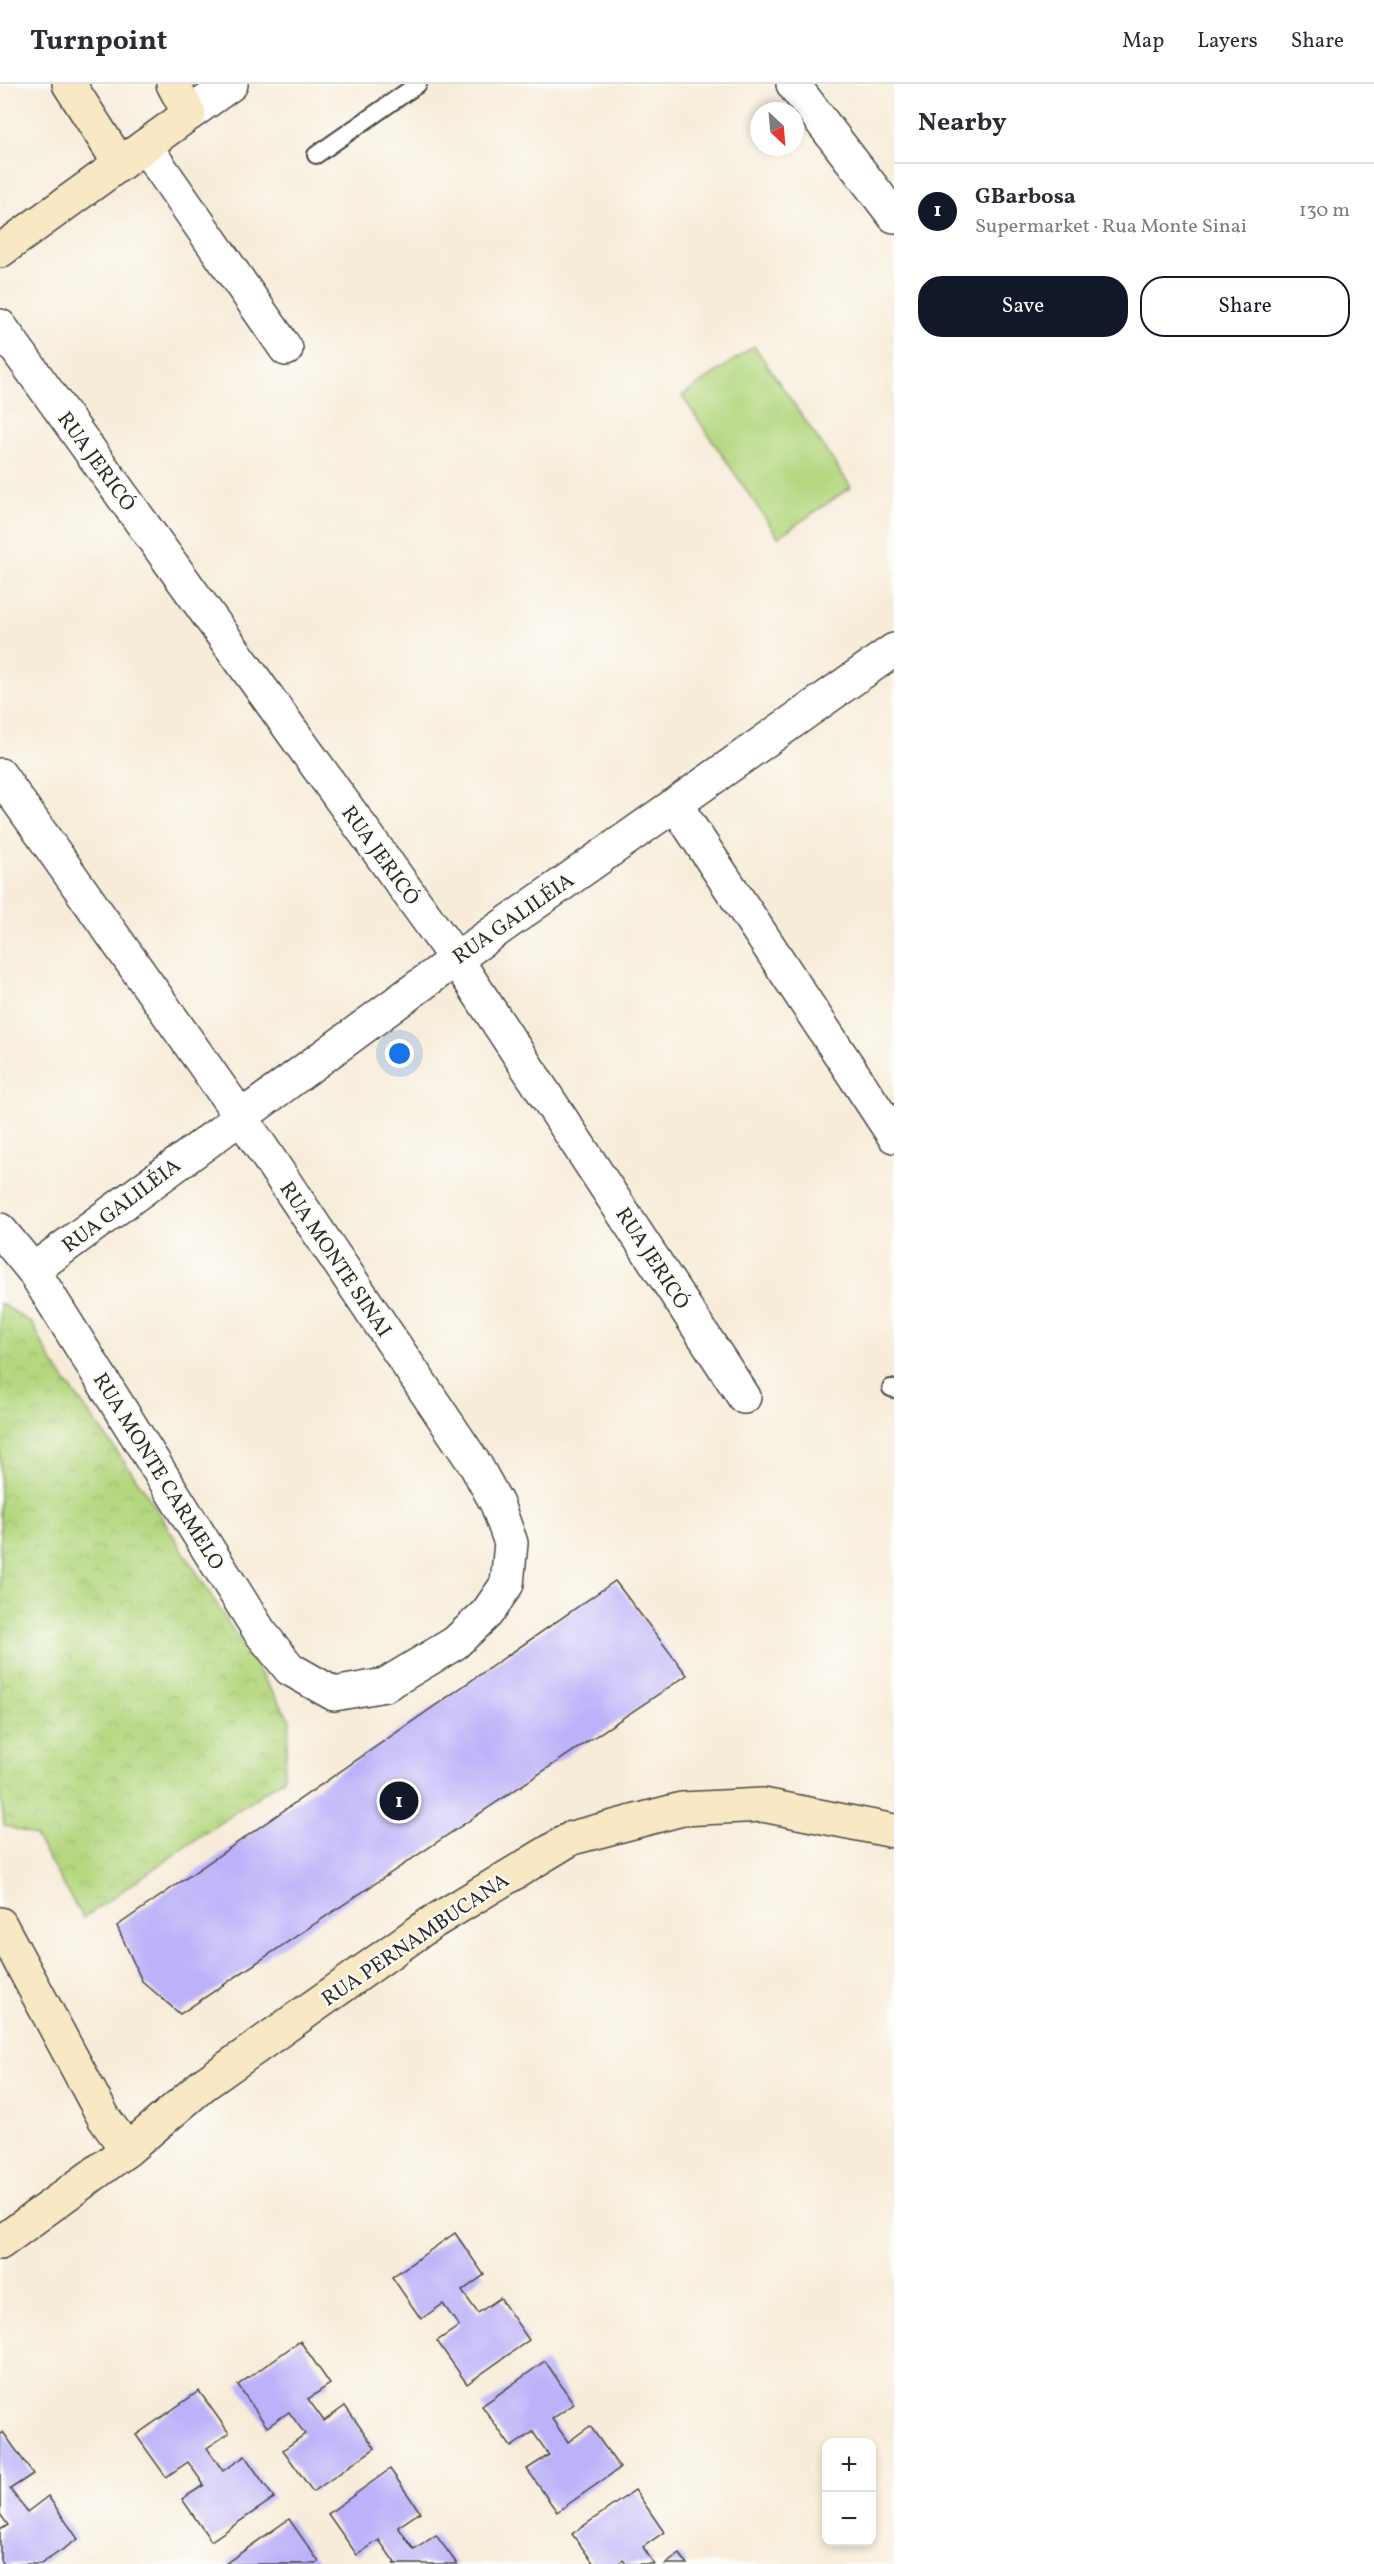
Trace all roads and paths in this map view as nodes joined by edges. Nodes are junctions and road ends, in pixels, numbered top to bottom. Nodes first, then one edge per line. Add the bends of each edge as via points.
1 (69, 84) edge
2 (173, 84) edge
3 (231, 84) edge
4 (418, 84) edge
5 (793, 84) edge
6 (189, 114) junction
7 (132, 155) junction
8 (316, 155) dead end
9 (894, 216) edge
10 (0, 251) edge
11 (0, 326) edge
12 (286, 349) dead end
13 (893, 653) edge
14 (0, 775) edge
15 (675, 804) junction
16 (456, 959) junction
17 (241, 1117) junction
18 (894, 1136) edge
19 (0, 1230) edge
20 (33, 1270) junction
21 (744, 1397) dead end
22 (334, 1694) joint
23 (894, 1831) edge
24 (0, 1924) edge
25 (127, 2150) junction
26 (0, 2243) edge

1 - 7 main road
2 - 6 main road
3 - 6 street
4 - 8 lane
5 - 9 street
6 - 7 main road
7 - 10 main road
7 - 12 street
11 - 16 street, RUA JERICÓ
13 - 15 street, RUA GALILÉIA
14 - 17 street, RUA MONTE SINAI
15 - 16 street, RUA GALILÉIA
15 - 18 street
16 - 17 street, RUA GALILÉIA
16 - 21 street, RUA JERICÓ
17 - 20 street, RUA GALILÉIA
17 - 22 street, RUA MONTE SINAI via 476,1466 512,1543 507,1584 487,1613 455,1642 385,1685
19 - 20 street, RUA MONTE CARMELO
20 - 22 street, RUA MONTE CARMELO via 260,1632 290,1669
23 - 25 main road, RUA PERNAMBUCANA via 764,1805 682,1809 572,1838 430,1924 203,2085
24 - 25 main road via 104,2118
25 - 26 main road, RUA PERNAMBUCANA

